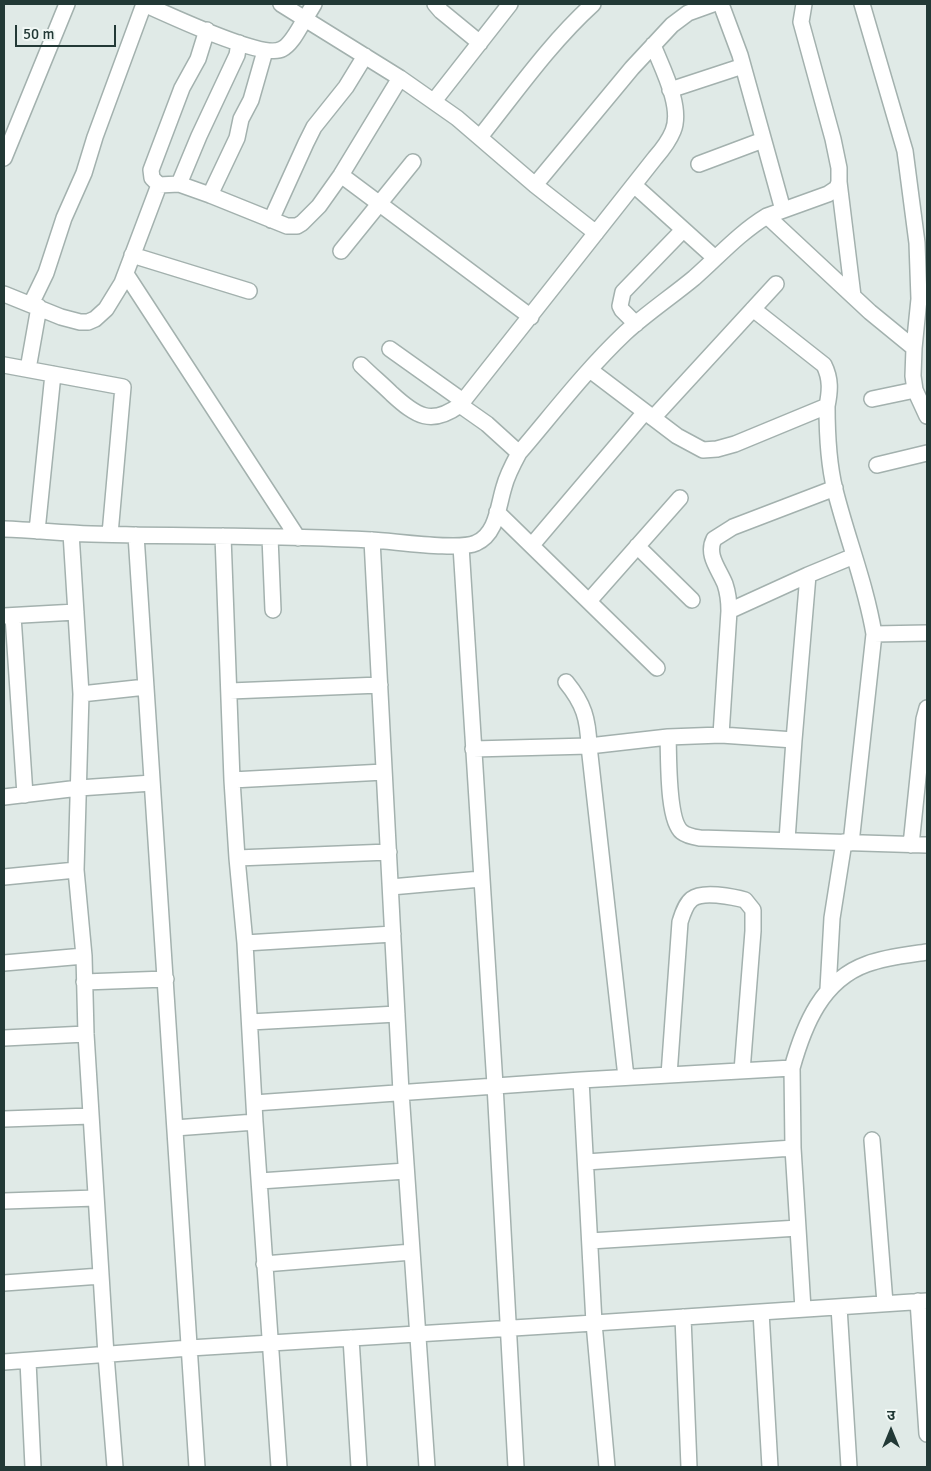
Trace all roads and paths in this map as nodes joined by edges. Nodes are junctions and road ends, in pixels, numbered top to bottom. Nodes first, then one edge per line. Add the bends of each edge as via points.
1 (67, 4) edge
2 (144, 4) edge
3 (281, 4) edge
4 (314, 4) edge
5 (436, 4) edge
6 (510, 4) edge
7 (592, 4) edge
8 (714, 4) edge
9 (721, 4) edge
10 (804, 4) edge
11 (862, 4) edge
12 (687, 8) edge
13 (305, 18) junction
14 (207, 30) junction
15 (239, 43) junction
16 (480, 43) junction
17 (653, 45) junction
18 (265, 51) junction
19 (365, 56) junction
20 (743, 66) junction
21 (400, 78) junction
22 (670, 90) junction
23 (434, 101) junction
24 (480, 138) junction
25 (764, 140) junction
26 (4, 158) edge
27 (413, 162) dead end
28 (699, 164) dead end
29 (341, 175) junction
30 (840, 182) junction
31 (179, 184) junction
32 (159, 185) junction
33 (535, 185) junction
34 (634, 185) junction
35 (210, 195) junction
36 (380, 205) junction
37 (783, 210) junction
38 (766, 216) junction
39 (271, 220) junction
40 (683, 230) junction
41 (596, 233) junction
42 (341, 251) dead end
43 (132, 255) junction
44 (715, 258) junction
45 (126, 274) junction
46 (776, 284) dead end
47 (249, 291) dead end
48 (4, 294) edge
49 (853, 296) junction
50 (923, 298) edge
51 (35, 306) junction
52 (753, 309) junction
53 (530, 317) junction
54 (636, 324) junction
55 (919, 342) edge
56 (390, 349) dead end
57 (4, 365) edge
58 (360, 365) dead end
59 (28, 369) junction
60 (590, 370) junction
61 (53, 374) junction
62 (915, 390) junction
63 (872, 399) dead end
64 (462, 403) junction
65 (827, 406) junction
66 (649, 415) junction
67 (927, 416) edge
68 (519, 453) junction
69 (927, 453) edge
70 (877, 466) dead end
71 (835, 488) junction
72 (680, 498) dead end
73 (497, 512) junction
74 (4, 528) edge
75 (37, 530) junction
76 (72, 533) junction
77 (110, 534) junction
78 (136, 535) junction
79 (223, 536) junction
80 (270, 537) junction
81 (298, 538) junction
82 (372, 540) junction
83 (532, 545) junction
84 (462, 546) junction
85 (637, 546) junction
86 (854, 556) junction
87 (808, 575) junction
88 (692, 600) dead end
89 (589, 601) junction
90 (273, 610) dead end
91 (729, 611) junction
92 (76, 612) junction
93 (8, 616) edge
94 (927, 633) edge
95 (874, 634) junction
96 (657, 668) dead end
97 (566, 682) dead end
98 (380, 685) junction
99 (146, 687) junction
100 (230, 691) junction
101 (81, 694) junction
102 (927, 708) edge
103 (721, 735) junction
104 (668, 737) junction
105 (794, 740) junction
106 (589, 746) junction
107 (474, 749) junction
108 (384, 772) junction
109 (232, 780) junction
110 (152, 783) junction
111 (79, 788) junction
112 (25, 795) junction
113 (4, 798) edge
114 (787, 840) junction
115 (848, 842) junction
116 (911, 845) junction
117 (927, 845) edge
118 (389, 852) junction
119 (237, 858) junction
120 (76, 870) junction
121 (4, 877) edge
122 (481, 880) junction
123 (391, 887) junction
124 (393, 934) junction
125 (245, 943) junction
126 (927, 952) edge
127 (84, 956) junction
128 (4, 963) edge
129 (166, 979) junction
130 (84, 982) junction
131 (828, 989) junction
132 (397, 1014) junction
133 (250, 1022) junction
134 (86, 1034) junction
135 (4, 1038) edge
136 (792, 1068) junction
137 (742, 1070) junction
138 (670, 1075) junction
139 (626, 1077) junction
140 (581, 1080) junction
141 (495, 1085) junction
142 (401, 1092) junction
143 (254, 1103) junction
144 (91, 1116) junction
145 (4, 1119) edge
146 (255, 1122) junction
147 (175, 1128) junction
148 (872, 1140) dead end
149 (793, 1148) junction
150 (586, 1162) junction
151 (406, 1171) junction
152 (260, 1181) junction
153 (96, 1198) junction
154 (4, 1201) edge
155 (798, 1228) junction
156 (590, 1242) junction
157 (412, 1252) junction
158 (264, 1264) junction
159 (101, 1276) junction
160 (4, 1283) edge
161 (923, 1301) edge
162 (885, 1304) junction
163 (839, 1307) junction
164 (803, 1309) junction
165 (761, 1312) junction
166 (683, 1317) junction
167 (594, 1324) junction
168 (507, 1328) junction
169 (417, 1334) junction
170 (351, 1338) junction
171 (270, 1344) junction
172 (190, 1348) junction
173 (106, 1355) junction
174 (28, 1361) junction
175 (4, 1362) edge
176 (927, 1434) edge
177 (34, 1467) edge
178 (114, 1467) edge
179 (198, 1467) edge
180 (279, 1467) edge
181 (360, 1467) edge
182 (427, 1467) edge
183 (516, 1467) edge
184 (607, 1467) edge
185 (689, 1467) edge
186 (770, 1467) edge
187 (849, 1467) edge

1 - 26 street
2 - 14 street
2 - 51 street via 84,173 64,218
3 - 13 street
4 - 13 street
5 - 16 street via 440,11
6 - 16 street
7 - 24 street
8 - 12 street
9 - 20 street
10 - 30 street via 801,22 833,139
11 - 50 street via 905,151
12 - 17 street
13 - 18 street via 288,45 276,52
13 - 19 street
14 - 15 street
14 - 32 street via 151,170 152,178
15 - 18 street
15 - 31 street via 237,56
16 - 23 street
17 - 22 street
17 - 33 street
18 - 35 street via 252,100
19 - 21 street
19 - 39 street via 314,127
20 - 22 street
20 - 25 street
21 - 23 street
21 - 29 street
22 - 34 street via 676,113 673,131
23 - 24 street
24 - 33 street
25 - 28 street
25 - 37 street
27 - 36 street
29 - 36 street
29 - 39 street via 302,224 292,227
30 - 37 street via 828,194
30 - 49 street
31 - 32 street
31 - 35 street
32 - 43 street
33 - 41 street
34 - 40 street
34 - 41 street
35 - 39 street
36 - 42 street
36 - 53 street
37 - 38 street
38 - 44 street
38 - 49 street
40 - 44 street
40 - 54 street via 623,292 620,306
41 - 53 street
43 - 45 street
43 - 47 street
44 - 54 street
45 - 51 street via 106,309 95,320 80,322
45 - 81 street
46 - 52 street
48 - 51 street
49 - 55 street via 887,326
50 - 55 street
51 - 59 street
52 - 65 street via 824,365 830,383
52 - 66 street
53 - 64 street
54 - 60 street
55 - 62 street via 913,376
56 - 64 street
57 - 59 street
58 - 64 street via 407,408 422,416 440,416
59 - 61 street
60 - 66 street
60 - 68 street
61 - 75 street
61 - 77 street via 123,387
62 - 63 street
62 - 67 street
64 - 68 street
65 - 66 street via 735,444 703,450 689,444
65 - 71 street via 828,455
66 - 83 street
68 - 73 street via 508,474
69 - 70 street
71 - 86 street
71 - 91 street via 733,527 714,539 710,550 725,584
72 - 85 street
73 - 83 street
73 - 84 street via 485,537
74 - 75 street
75 - 76 street
76 - 77 street
76 - 92 street
77 - 78 street
78 - 79 street
78 - 99 street
79 - 80 street
79 - 100 street
80 - 81 street
80 - 90 street
81 - 82 street
82 - 84 street
82 - 98 street
83 - 89 street
84 - 107 street
85 - 88 street
85 - 89 street
86 - 87 street
86 - 95 street
87 - 91 street
87 - 105 street
89 - 96 street
91 - 103 street
92 - 93 street
92 - 101 street
93 - 112 street
94 - 95 street
95 - 115 street
97 - 106 street via 586,716
98 - 100 street
98 - 108 street
99 - 101 street
99 - 110 street
100 - 109 street
101 - 111 street
102 - 116 street
103 - 104 street
103 - 105 street
104 - 106 street
104 - 114 street via 673,818 682,832 700,838
105 - 114 street
106 - 107 street
106 - 139 street
107 - 122 street
108 - 109 street
108 - 118 street
109 - 119 street
110 - 111 street
110 - 129 street
111 - 112 street
111 - 120 street
112 - 113 street
114 - 115 street
115 - 116 street
115 - 131 street via 832,918
116 - 117 street
118 - 119 street
118 - 123 street
119 - 125 street
120 - 121 street
120 - 127 street
122 - 123 street
122 - 141 street
123 - 124 street
124 - 125 street
124 - 132 street
125 - 133 street
126 - 131 street via 867,964
127 - 128 street
127 - 130 street
129 - 130 street
129 - 147 street
130 - 134 street
131 - 136 street via 809,1021
132 - 133 street
132 - 142 street
133 - 143 street
134 - 135 street
134 - 144 street
136 - 137 street
136 - 149 street
137 - 138 street
137 - 138 street via 753,910 745,900 702,894 689,901 680,922
138 - 139 street
139 - 140 street
140 - 141 street
140 - 150 street
141 - 142 street
141 - 168 street
142 - 143 street
142 - 151 street
143 - 146 street
144 - 145 street
144 - 153 street
146 - 147 street
146 - 152 street
147 - 172 street
148 - 162 street
149 - 150 street
149 - 155 street
150 - 156 street
151 - 152 street
151 - 157 street
152 - 158 street
153 - 154 street
153 - 159 street
155 - 156 street
155 - 164 street
156 - 167 street
157 - 158 street
157 - 169 street
158 - 171 street
159 - 160 street
159 - 173 street
161 - 162 street
161 - 176 street
162 - 163 street
163 - 164 street
163 - 187 street
164 - 165 street
165 - 166 street
165 - 186 street
166 - 167 street
166 - 185 street
167 - 168 street
167 - 184 street
168 - 169 street
168 - 183 street
169 - 170 street
169 - 182 street
170 - 171 street
170 - 181 street
171 - 172 street
171 - 180 street
172 - 173 street
172 - 179 street
173 - 174 street
173 - 178 street
174 - 175 street
174 - 177 street

